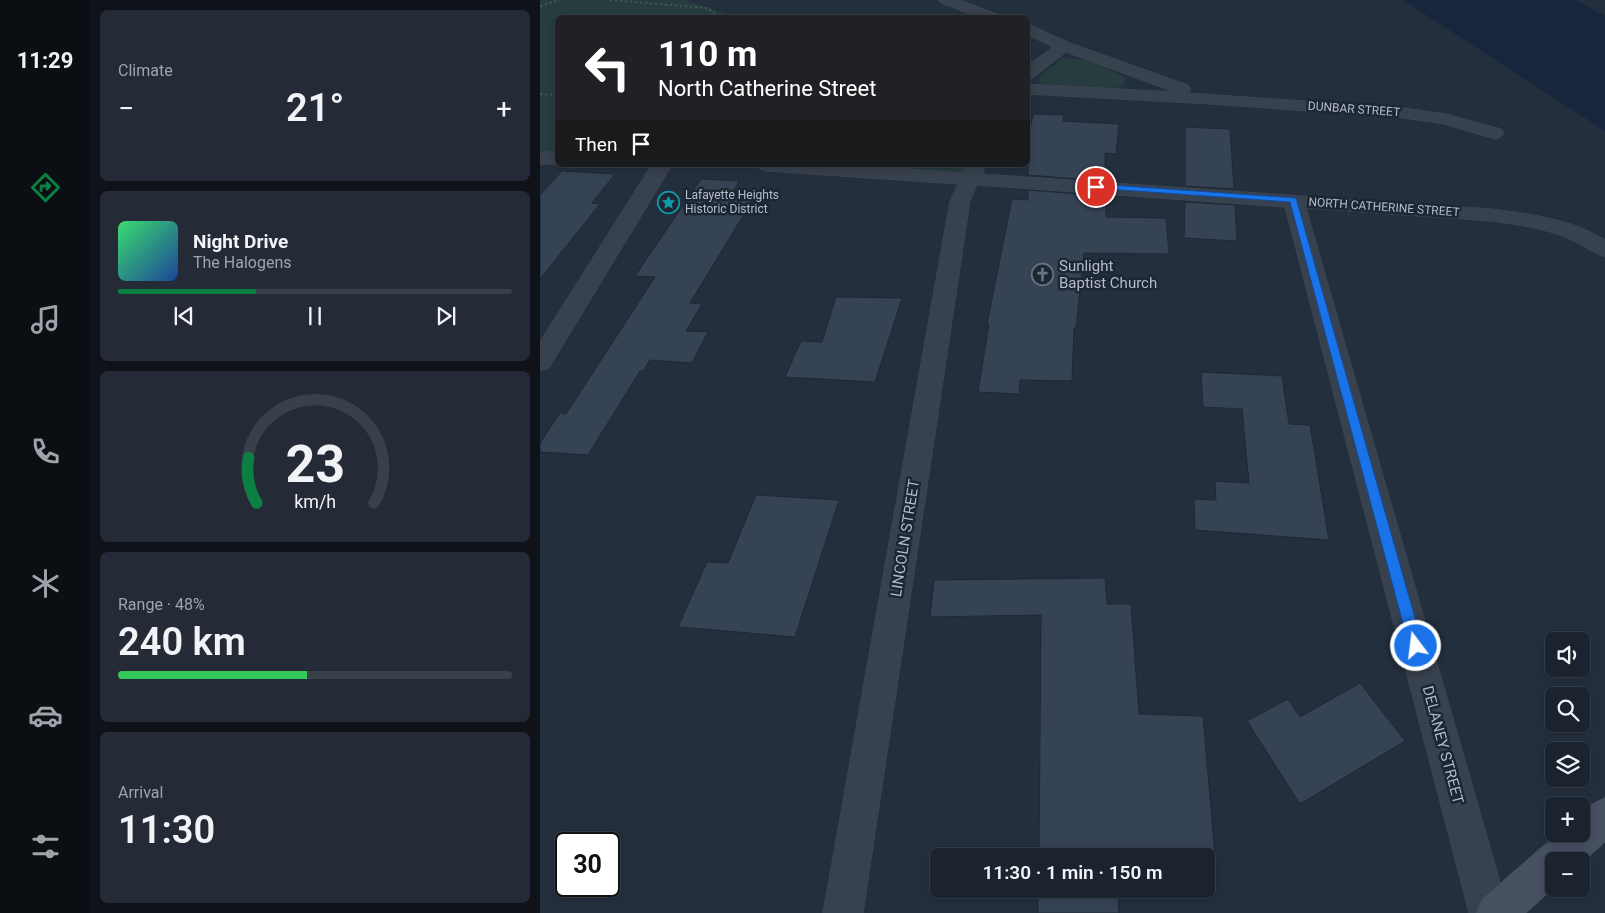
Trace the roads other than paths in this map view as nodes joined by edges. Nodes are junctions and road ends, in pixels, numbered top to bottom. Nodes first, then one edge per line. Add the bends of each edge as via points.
1 (946, 0) edge
2 (987, 15) edge
3 (1030, 30) edge
4 (1064, 46) junction
5 (1030, 72) edge
6 (1030, 89) edge
7 (1210, 99) junction
8 (1496, 132) dead end
9 (540, 158) edge
10 (555, 158) edge
11 (661, 167) edge
12 (826, 167) edge
13 (974, 172) edge
14 (1293, 200) junction
15 (1605, 250) edge
16 (540, 362) edge
17 (1605, 817) edge
18 (1565, 852) edge
19 (1545, 870) edge
20 (843, 913) edge
21 (1489, 913) edge
22 (1496, 913) edge

1 - 2 street
3 - 4 street, DUNBAR STREET
4 - 5 street
4 - 7 street, DUNBAR STREET
6 - 7 street, DUNBAR STREET
7 - 8 street, DUNBAR STREET via 1404,113 1446,119
9 - 10 street
11 - 16 street
12 - 13 street, NORTH CATHERINE STREET
13 - 14 street, NORTH CATHERINE STREET
13 - 20 street, LINCOLN STREET via 960,201
14 - 15 street, NORTH CATHERINE STREET via 1492,215 1542,222 1593,240
14 - 21 street, DELANEY STREET
17 - 18 main road
19 - 22 main road

